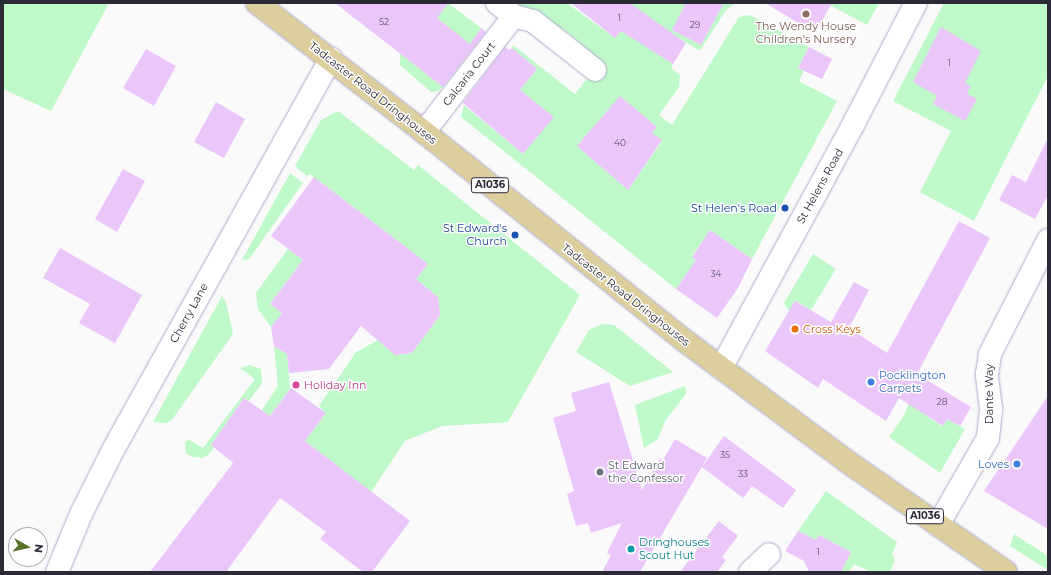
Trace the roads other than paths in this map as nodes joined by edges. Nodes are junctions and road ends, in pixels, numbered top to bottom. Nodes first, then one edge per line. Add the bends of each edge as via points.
1 (257, 3) edge
2 (497, 3) edge
3 (916, 3) edge
4 (514, 16) junction
5 (331, 59) junction
6 (595, 70) dead end
7 (424, 132) junction
8 (1048, 240) edge
9 (721, 368) junction
10 (938, 525) junction
11 (769, 554) dead end
12 (57, 572) edge
13 (750, 572) edge
14 (1006, 572) edge

1 - 5 main road, Tadcaster Road Dringhouses / A1036
2 - 4 street
3 - 9 street, St Helens Road via 871,92
4 - 6 street via 533,21
4 - 7 street, Calcaria Court
5 - 7 main road, Tadcaster Road Dringhouses / A1036
5 - 12 street, Cherry Lane via 113,450 81,514
7 - 9 main road, Tadcaster Road Dringhouses / A1036 via 604,278
8 - 10 street, Dante Way via 990,354 987,374 990,409 988,438
9 - 10 main road, Tadcaster Road Dringhouses / A1036
10 - 14 main road, Tadcaster Road Dringhouses / A1036
11 - 13 street

